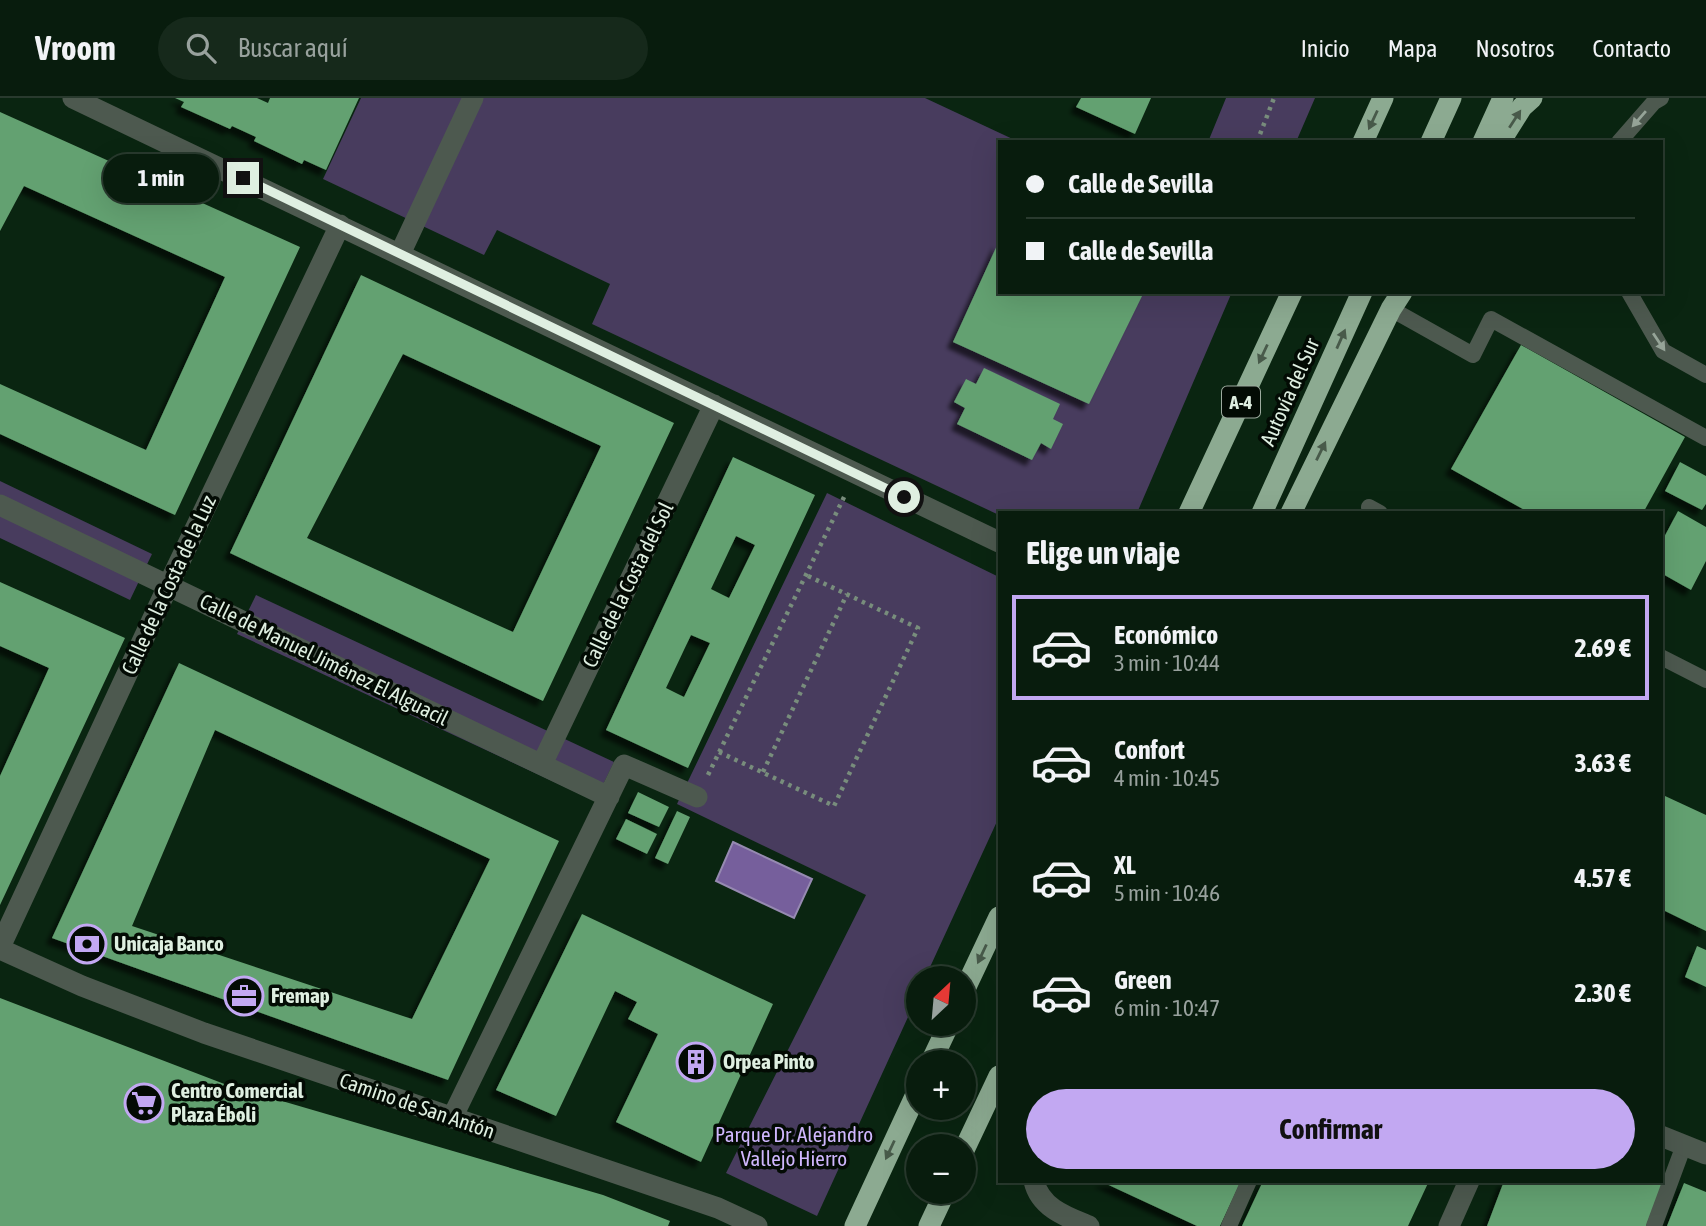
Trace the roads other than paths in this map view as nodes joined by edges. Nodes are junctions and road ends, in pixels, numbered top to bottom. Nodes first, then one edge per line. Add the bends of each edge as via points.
1 (73, 98) edge
2 (473, 98) edge
3 (1383, 98) edge
4 (1451, 98) edge
5 (1503, 98) edge
6 (1532, 98) edge
7 (1661, 98) edge
8 (1364, 140) edge
9 (1432, 140) edge
10 (1484, 140) edge
11 (1501, 140) edge
12 (1621, 140) edge
13 (340, 225) junction
14 (400, 254) junction
15 (1291, 294) edge
16 (1361, 294) edge
17 (1630, 294) edge
18 (1397, 301) edge
19 (1706, 375) edge
20 (714, 405) junction
21 (1706, 438) edge
22 (0, 505) edge
23 (1190, 511) edge
24 (1263, 511) edge
25 (1292, 511) edge
26 (998, 542) edge
27 (168, 586) junction
28 (1663, 658) edge
29 (1706, 680) edge
30 (542, 764) junction
31 (609, 797) junction
32 (697, 797) road end
33 (998, 919) edge
34 (0, 948) edge
35 (976, 966) edge
36 (998, 1078) edge
37 (906, 1116) edge
38 (452, 1118) junction
39 (972, 1134) edge
40 (1663, 1137) edge
41 (1684, 1145) junction
42 (1706, 1154) edge
43 (1035, 1183) edge
44 (1248, 1183) edge
45 (1468, 1183) edge
46 (939, 1204) edge
47 (757, 1226) edge
48 (855, 1226) edge
49 (929, 1226) edge
50 (1089, 1226) edge
51 (1229, 1226) edge
52 (1449, 1226) edge
53 (1654, 1226) edge

1 - 13 street
2 - 14 street
3 -> 8 highway
4 - 9 highway
5 - 10 highway
11 -> 6 highway
7 -> 12 lane
13 - 14 street
13 - 27 street, Calle de la Costa de la Luz
14 - 20 street
15 -> 23 highway, Autovía del Sur / A-4
24 -> 16 highway, Autovía del Sur
17 -> 19 lane via 1663,351
18 - 21 lane via 1473,355 1491,319
25 -> 18 highway
20 - 26 street
20 - 30 street, Calle de la Costa del Sol
22 - 27 street, Calle de Manuel Jiménez El Alguacil
27 - 30 street, Calle de Manuel Jiménez El Alguacil
27 - 34 street, Calle de la Costa de la Luz
28 - 29 lane
30 - 31 street, Calle de Manuel Jiménez El Alguacil
31 - 32 street via 624,765
31 - 38 street
33 -> 35 highway
34 - 38 street, Camino de San Antón via 82,986 204,1033
36 - 39 highway
37 -> 48 highway
38 - 47 street, Camino de San Antón via 718,1208
40 - 41 street
41 - 42 street
41 - 53 lane
43 - 50 street via 1044,1202 1059,1214
44 - 51 lane
45 - 52 street
46 - 49 highway

